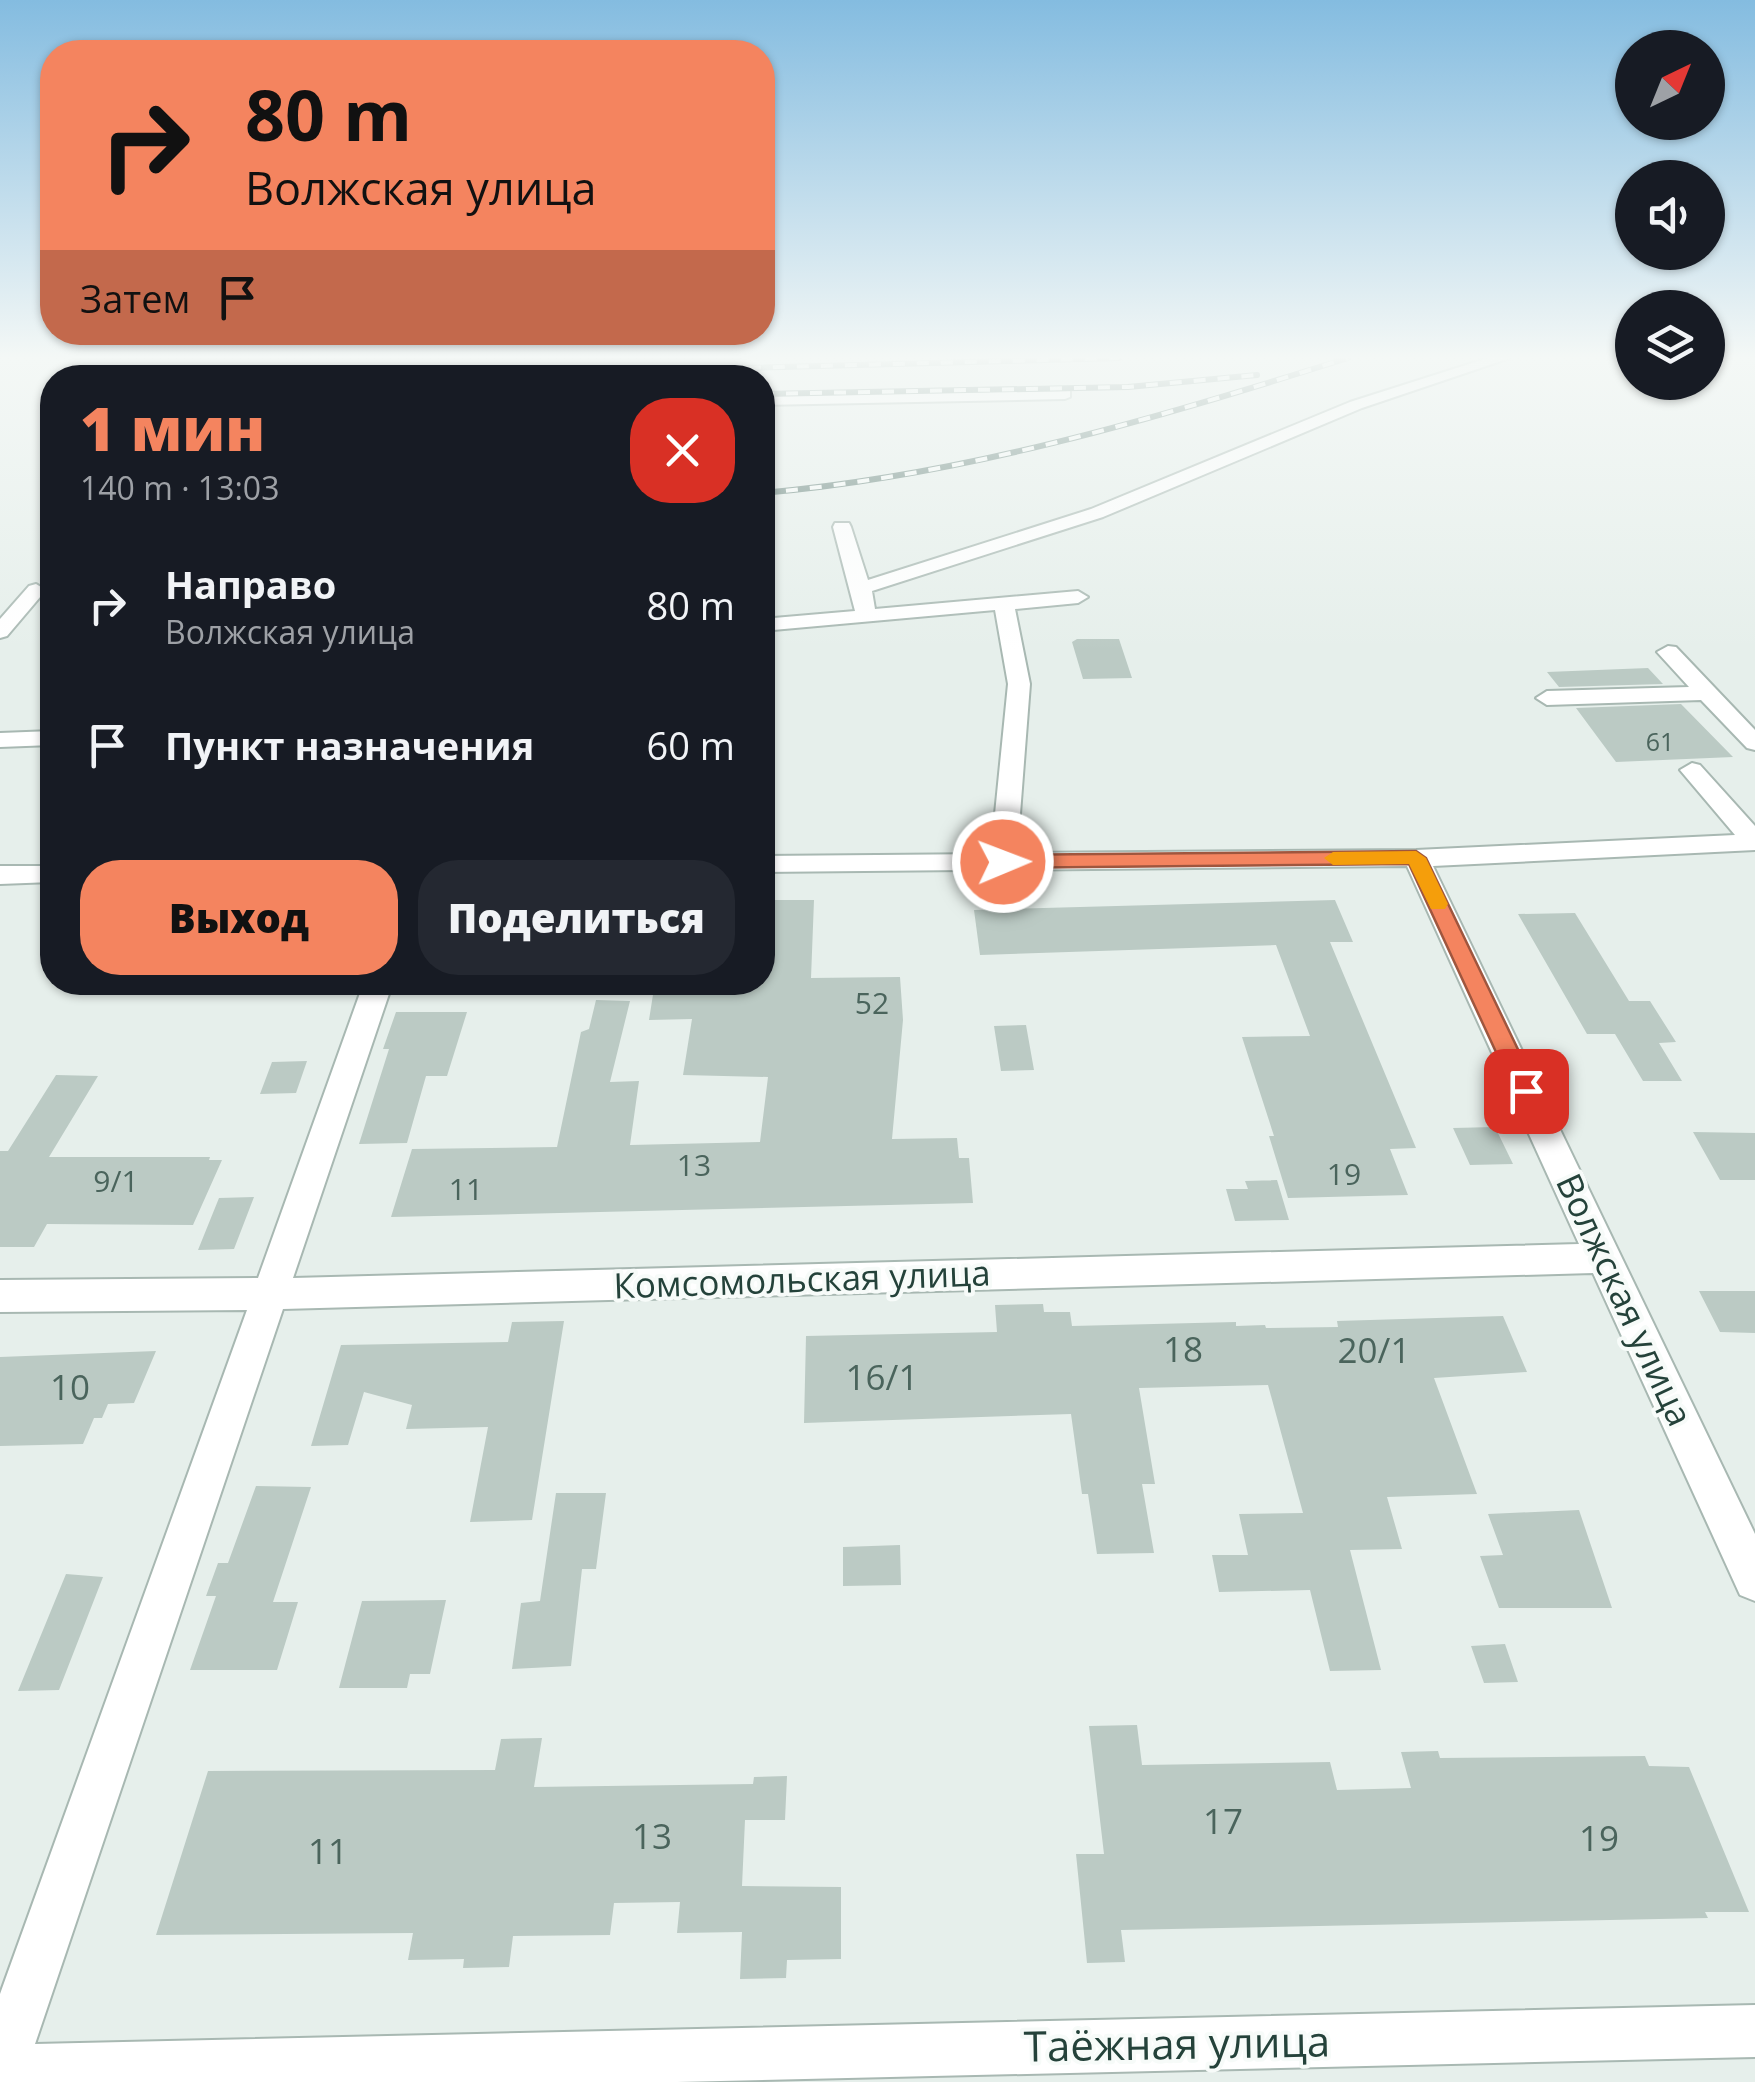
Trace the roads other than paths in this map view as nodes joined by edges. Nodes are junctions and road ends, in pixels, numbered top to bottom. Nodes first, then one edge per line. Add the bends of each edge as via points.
1 (1234, 455) edge
2 (842, 527) dead end
3 (861, 588) junction
4 (36, 590) dead end
5 (1078, 597) dead end
6 (1003, 602) junction
7 (866, 615) junction
8 (775, 624) edge
9 (0, 632) edge
10 (1668, 652) dead end
11 (1707, 693) junction
12 (1547, 698) dead end
13 (40, 738) edge
14 (0, 740) edge
15 (1755, 744) edge
16 (1692, 770) dead end
17 (1755, 842) edge
18 (1416, 858) junction
19 (1003, 862) junction
20 (775, 864) edge
21 (40, 874) edge
22 (0, 876) edge
23 (375, 995) edge
24 (1604, 1258) junction
25 (272, 1294) junction
26 (0, 1296) edge
27 (1755, 1580) edge
28 (1755, 2031) edge
29 (0, 2069) edge

1 - 3 street via 1097,513
2 - 3 street
3 - 7 street
4 - 9 street
5 - 6 street
6 - 7 street
6 - 19 street via 1019,684
7 - 8 street
10 - 11 street
11 - 12 street
11 - 15 street
13 - 14 street
16 - 17 street
17 - 18 street
18 - 19 street
18 - 24 street, Волжская улица
19 - 20 street
21 - 22 street
23 - 25 street
24 - 25 street, Комсомольская улица
24 - 27 street, Волжская улица
25 - 26 street, Комсомольская улица
25 - 29 street
28 - 29 street, Таёжная улица

